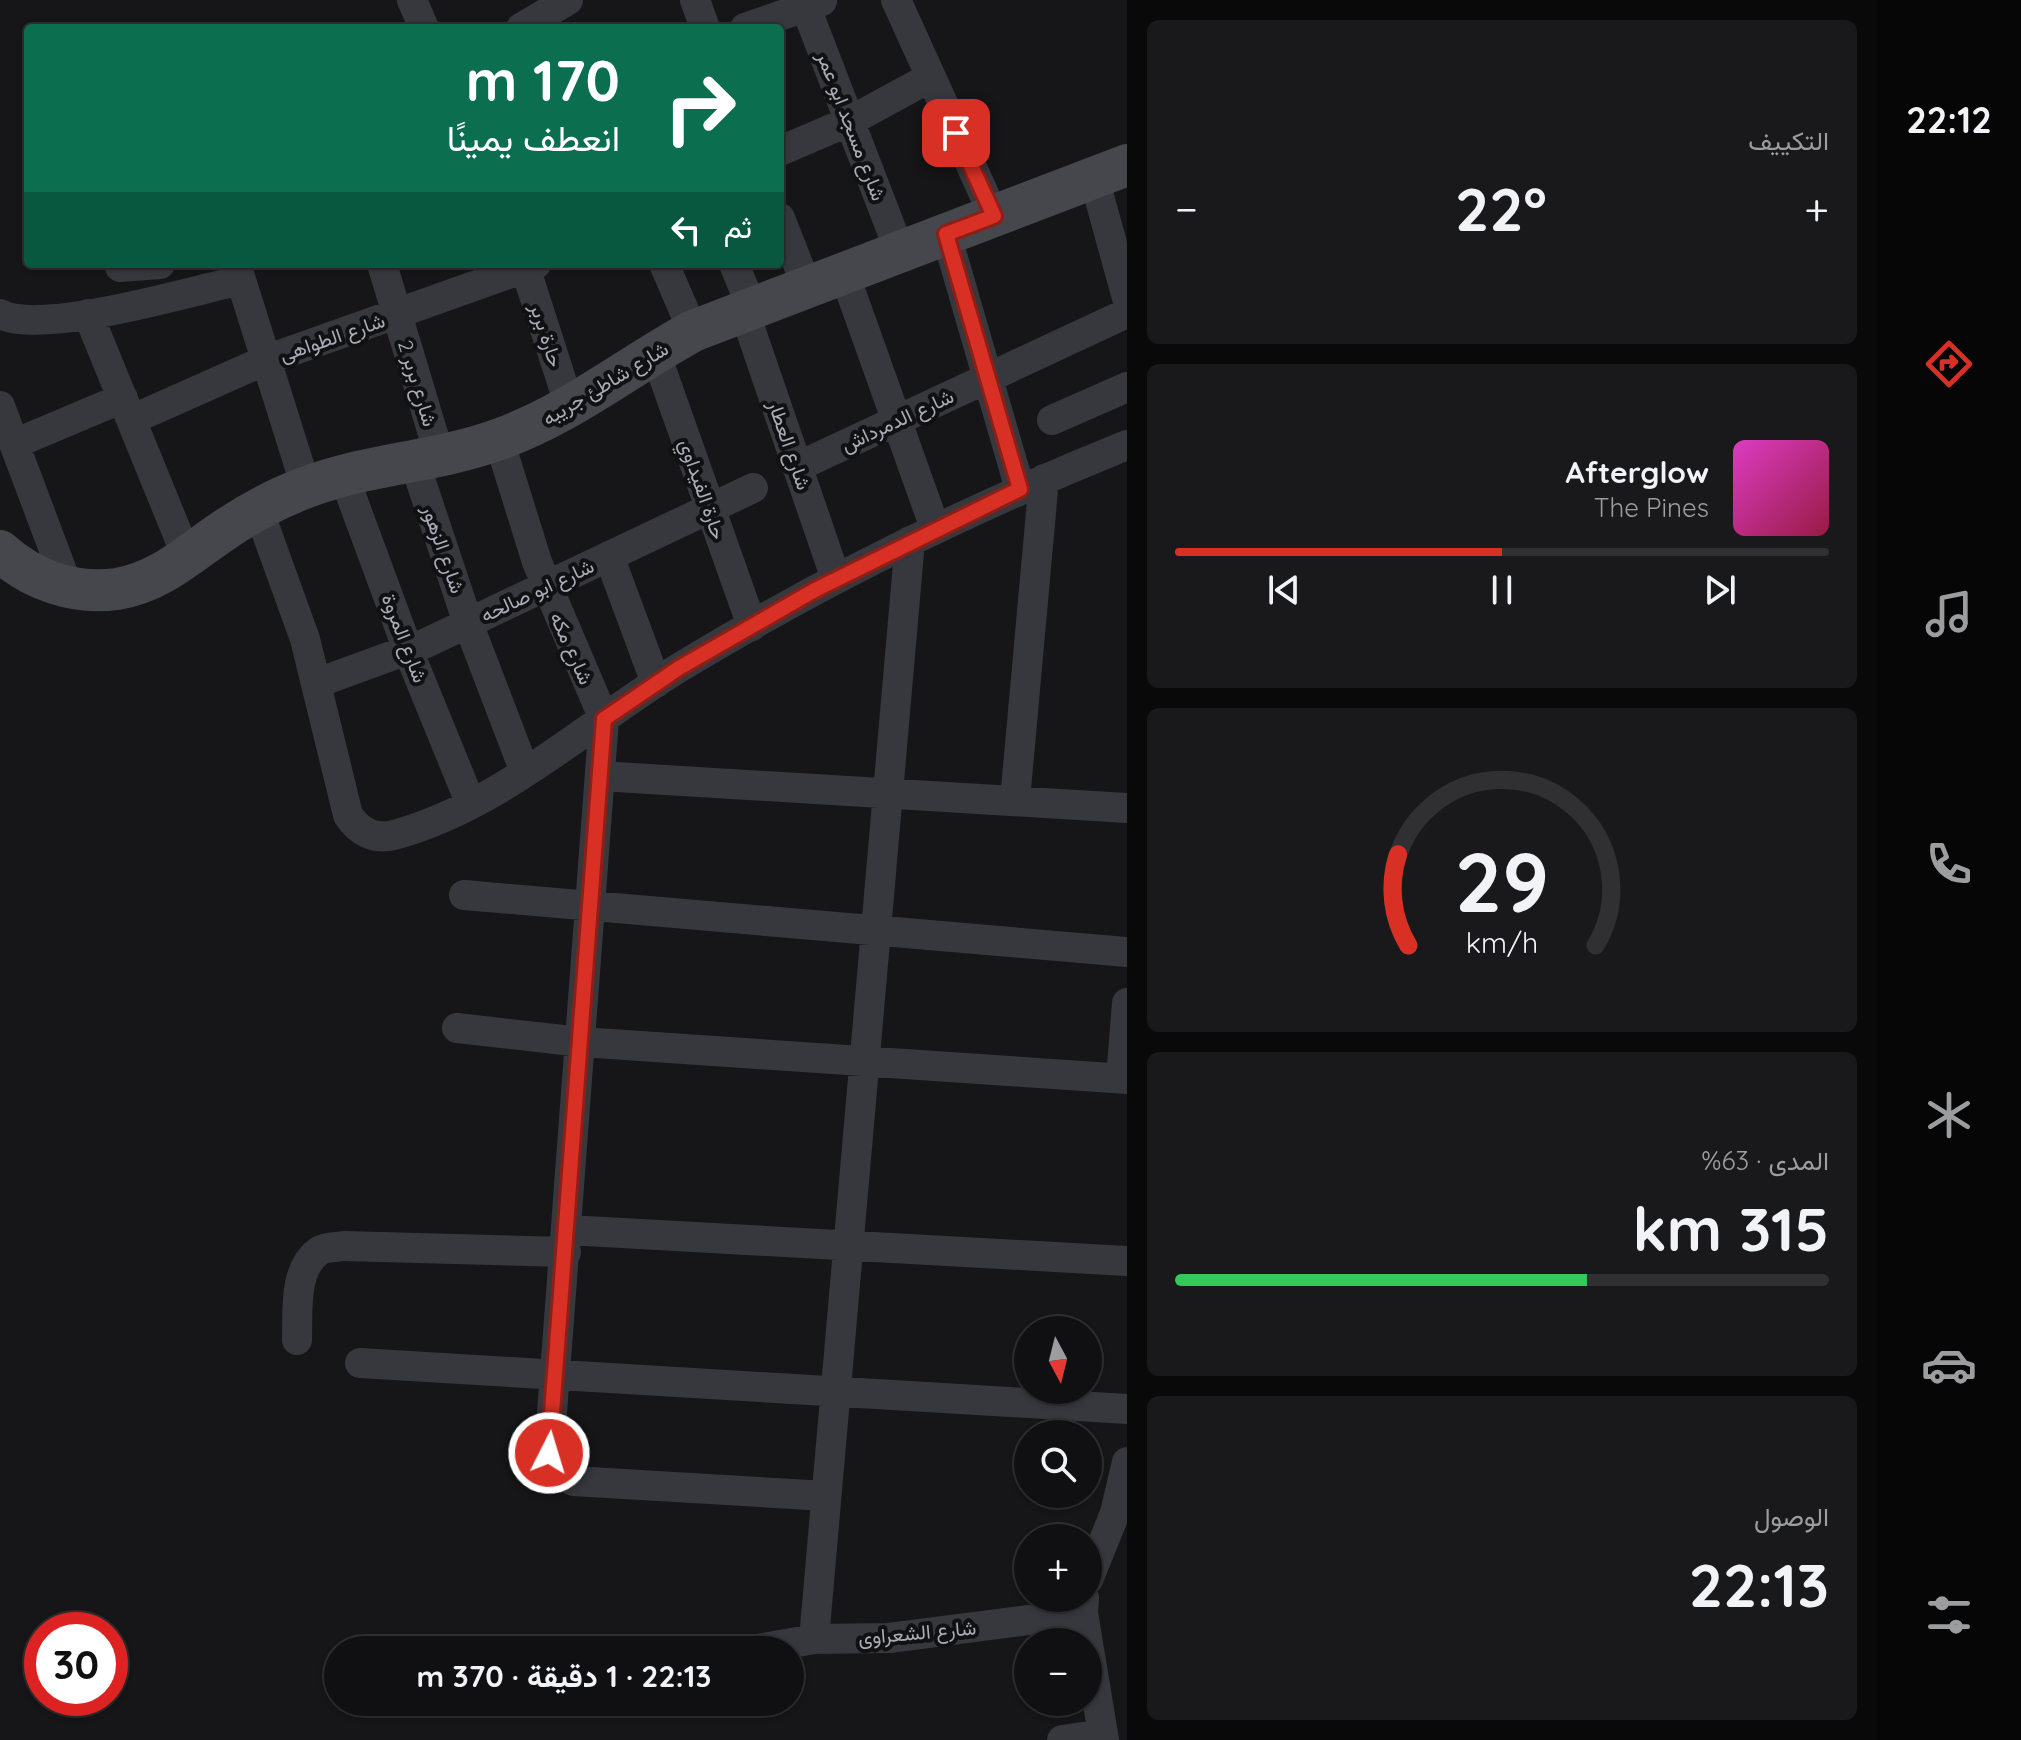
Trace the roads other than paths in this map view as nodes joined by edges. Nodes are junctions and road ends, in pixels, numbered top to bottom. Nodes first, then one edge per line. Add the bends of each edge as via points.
1 (412, 0) edge
2 (568, 0) edge
3 (695, 0) edge
4 (896, 0) edge
5 (811, 2) edge
6 (422, 24) edge
7 (528, 24) edge
8 (704, 24) edge
9 (755, 24) edge
10 (931, 77) junction
11 (850, 121) junction
12 (784, 149) edge
13 (1110, 172) edge
14 (994, 216) junction
15 (784, 223) edge
16 (946, 234) junction
17 (900, 252) junction
18 (383, 268) edge
19 (521, 268) edge
20 (530, 268) edge
21 (666, 268) edge
22 (735, 268) edge
23 (239, 272) edge
24 (826, 280) junction
25 (1127, 298) edge
26 (748, 310) junction
27 (1127, 313) edge
28 (0, 314) edge
29 (88, 314) junction
30 (397, 314) junction
31 (693, 331) junction
32 (655, 352) junction
33 (266, 360) junction
34 (988, 378) junction
35 (1127, 387) edge
36 (0, 406) edge
37 (570, 407) junction
38 (127, 409) junction
39 (896, 420) junction
40 (1052, 420) dead end
41 (499, 440) junction
42 (14, 444) junction
43 (1127, 445) edge
44 (427, 459) junction
45 (797, 467) junction
46 (325, 480) junction
47 (1032, 484) junction
48 (753, 488) dead end
49 (710, 508) junction
50 (258, 509) junction
51 (923, 534) junction
52 (0, 551) edge
53 (609, 556) junction
54 (187, 557) junction
55 (836, 579) junction
56 (546, 586) junction
57 (68, 587) junction
58 (468, 623) junction
59 (752, 626) junction
60 (408, 650) junction
61 (317, 683) junction
62 (656, 683) junction
63 (604, 719) junction
64 (525, 772) junction
65 (600, 776) junction
66 (888, 794) junction
67 (1015, 800) junction
68 (470, 802) junction
69 (1127, 808) edge
70 (464, 895) dead end
71 (591, 907) junction
72 (876, 929) junction
73 (1127, 952) edge
74 (1127, 1003) edge
75 (457, 1028) dead end
76 (581, 1042) junction
77 (865, 1063) junction
78 (1124, 1078) edge
79 (567, 1241) junction
80 (850, 1246) junction
81 (1127, 1261) edge
82 (297, 1340) dead end
83 (360, 1363) dead end
84 (556, 1374) junction
85 (835, 1392) junction
86 (1127, 1409) edge
87 (1127, 1462) edge
88 (826, 1496) junction
89 (1113, 1554) edge
90 (1047, 1612) edge
91 (1085, 1612) edge
92 (814, 1639) junction
93 (804, 1641) edge
94 (1103, 1737) edge
95 (1062, 1740) edge

1 - 6 street
2 - 7 street
3 - 8 street
4 - 10 street
5 - 9 street
5 - 11 street, شارع مسجد ابو عمر
10 - 11 street
10 - 14 street
11 - 12 street
11 - 17 street, شارع مسجد ابو عمر
13 - 14 street, شارع شاطئ جريبه
13 - 25 street
14 - 16 street, شارع شاطئ جريبه
15 - 24 street
16 - 17 street, شارع شاطئ جريبه
16 - 34 street
17 - 24 street, شارع شاطئ جريبه
18 - 30 street, شارع بربر 2
19 - 30 street, شارع الطواهى
20 - 37 street, حارة بربر
21 - 31 street
22 - 26 street, شارع العطار
23 - 29 street
23 - 33 street, شارع المروة
24 - 26 street, شارع شاطئ جريبه
24 - 39 street
26 - 31 street, شارع شاطئ جريبه
26 - 45 street, شارع العطار
27 - 34 street, شارع الدمرداش
28 - 29 street via 20,319
29 - 38 street
30 - 33 street, شارع الطواهى
30 - 44 street, شارع بربر 2
31 - 32 street, شارع شاطئ جريبه
32 - 37 street, شارع شاطئ جريبه
32 - 49 street, حارة الفيداوي
33 - 38 street, شارع الطواهى
33 - 46 street, شارع المروة
34 - 39 street, شارع الدمرداش
34 - 47 street
35 - 40 street
36 - 42 street
37 - 41 street, شارع شاطئ جريبه
38 - 42 street, شارع الطواهى
38 - 54 street
39 - 45 street, شارع الدمرداش
39 - 51 street
41 - 44 street, شارع شاطئ جريبه
41 - 56 street, شارع مكه
42 - 57 street
43 - 47 street
44 - 46 street, شارع شاطئ جريبه
44 - 58 street, شارع الزهور
45 - 55 street, شارع العطار
46 - 50 street, شارع شاطئ جريبه
46 - 60 street, شارع المروة
47 - 51 street
47 - 67 street
48 - 49 street, شارع ابو صالحه
49 - 53 street, شارع ابو صالحه
49 - 59 street, حارة الفيداوي
50 - 54 street, شارع شاطئ جريبه
50 - 61 street
51 - 55 street
51 - 66 street
52 - 57 street, شارع شاطئ جريبه via 24,570
53 - 56 street, شارع ابو صالحه
53 - 62 street
54 - 57 street, شارع شاطئ جريبه via 131,586
55 - 59 street
56 - 58 street, شارع ابو صالحه
56 - 63 street, شارع مكه
58 - 60 street, شارع ابو صالحه
58 - 64 street, شارع الزهور
59 - 62 street
60 - 61 street, شارع ابو صالحه
60 - 68 street, شارع المروة
61 - 68 street via 346,809 357,826 376,836 390,836
62 - 63 street
63 - 64 street
63 - 65 street
64 - 68 street
65 - 66 street
65 - 71 street
66 - 67 street
66 - 72 street
67 - 69 street
70 - 71 street
71 - 72 street
71 - 76 street
72 - 73 street
72 - 77 street
74 - 78 street
75 - 76 street
76 - 77 street
76 - 79 street
77 - 78 street
77 - 80 street
79 - 80 street
79 - 82 street via 320,1250 299,1287
79 - 84 street
80 - 81 street
80 - 85 street
83 - 84 street
84 - 85 street
84 - 88 street via 549,1453 555,1471 573,1481
85 - 86 street
85 - 88 street
87 - 89 street
88 - 92 street
90 - 92 street, شارع الشعراوى via 889,1638
91 - 94 street
92 - 93 street, شارع الشعراوى
94 - 95 street

